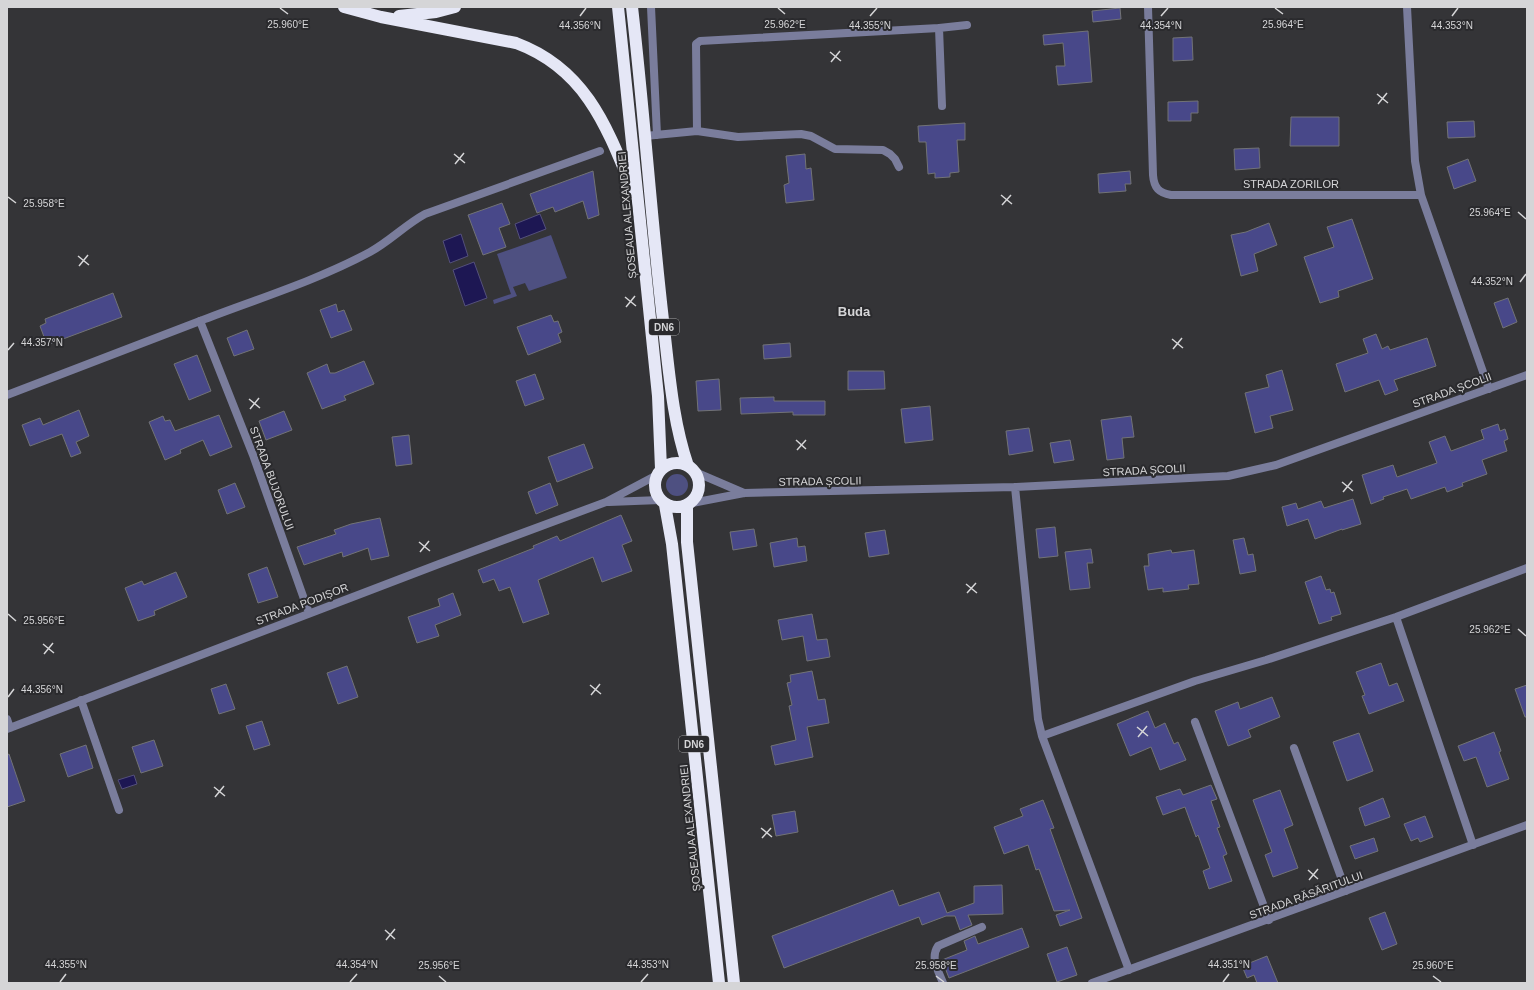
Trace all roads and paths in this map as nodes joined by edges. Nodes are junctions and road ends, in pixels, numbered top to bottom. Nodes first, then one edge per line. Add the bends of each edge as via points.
1 (344, 7) edge
2 (455, 7) edge
3 (618, 7) edge
4 (632, 7) edge
5 (640, 7) edge
6 (652, 7) edge
7 (1148, 7) edge
8 (1407, 7) edge
9 (381, 17) junction
10 (967, 25) dead end
11 (938, 28) junction
12 (636, 43) junction
13 (942, 106) dead end
14 (697, 131) junction
15 (651, 135) junction
16 (600, 151) dead end
17 (898, 167) dead end
18 (1421, 195) junction
19 (637, 201) junction
20 (200, 321) junction
21 (1527, 375) edge
22 (1489, 389) junction
23 (7, 395) edge
24 (691, 469) junction
25 (659, 472) junction
26 (1015, 487) junction
27 (744, 494) junction
28 (606, 502) junction
29 (662, 502) junction
30 (689, 504) junction
31 (1527, 568) edge
32 (309, 613) junction
33 (1396, 617) junction
34 (81, 700) junction
35 (7, 719) edge
36 (1195, 722) dead end
37 (9, 728) edge
38 (1042, 736) junction
39 (1294, 748) dead end
40 (119, 810) dead end
41 (1527, 825) edge
42 (1473, 845) junction
43 (1346, 892) junction
44 (1269, 920) junction
45 (982, 927) dead end
46 (1130, 970) junction
47 (719, 983) edge
48 (734, 983) edge
49 (943, 983) edge
50 (1092, 983) edge

1 - 9 highway
2 - 9 highway via 412,15
3 - 19 highway, ȘOSEAUA ALEXANDRIEI / DN6 via 634,146
4 - 12 highway, DN6
5 - 12 highway
6 - 15 street
7 - 18 street, STRADA ZORILOR via 1153,175 1157,189 1162,193
8 - 18 street via 1415,161
9 - 19 highway via 516,43 549,59 574,80 592,102 603,120
10 - 11 street
11 - 13 street
11 - 14 street via 698,42
12 - 15 highway, DN6
14 - 15 street
14 - 17 street via 738,137 801,134 812,136 835,149 883,150 896,159
15 - 24 highway, DN6 via 659,280 672,395 679,434
16 - 20 street via 425,214 386,243 330,272
18 - 22 street
19 - 25 highway, ȘOSEAUA ALEXANDRIEI / DN6 via 658,396
20 - 23 street
20 - 32 street, STRADA BUJORULUI via 253,455
21 - 22 street, STRADA ȘCOLII
22 - 26 street, STRADA ȘCOLII via 1250,472 1206,479
24 - 25 highway via 674,463
24 - 27 street, STRADA ȘCOLII
24 - 30 highway, DN6 via 699,480 699,488 697,496
25 - 28 street, STRADA PODIȘOR
25 - 29 highway, ȘOSEAUA ALEXANDRIEI / DN6 via 654,488
26 - 27 street, STRADA ȘCOLII
26 - 38 street via 1038,720
27 - 30 street, STRADA ȘCOLII
28 - 29 street, STRADA PODIȘOR
28 - 32 street, STRADA PODIȘOR
29 - 30 highway via 675,508
29 - 47 highway, ȘOSEAUA ALEXANDRIEI / DN6 via 673,552
30 - 48 highway, DN6 via 687,542
31 - 33 street
32 - 34 street, STRADA PODIȘOR
33 - 38 street via 1195,681
33 - 42 street
34 - 37 street, STRADA PODIȘOR
34 - 40 street
35 - 37 street
36 - 44 street
38 - 46 street
39 - 43 street
41 - 42 street, STRADA RĂSĂRITULUI
42 - 43 street, STRADA RĂSĂRITULUI
43 - 44 street, STRADA RĂSĂRITULUI
44 - 46 street, STRADA RĂSĂRITULUI
45 - 49 street via 938,946 934,958
46 - 50 street, STRADA RĂSĂRITULUI

